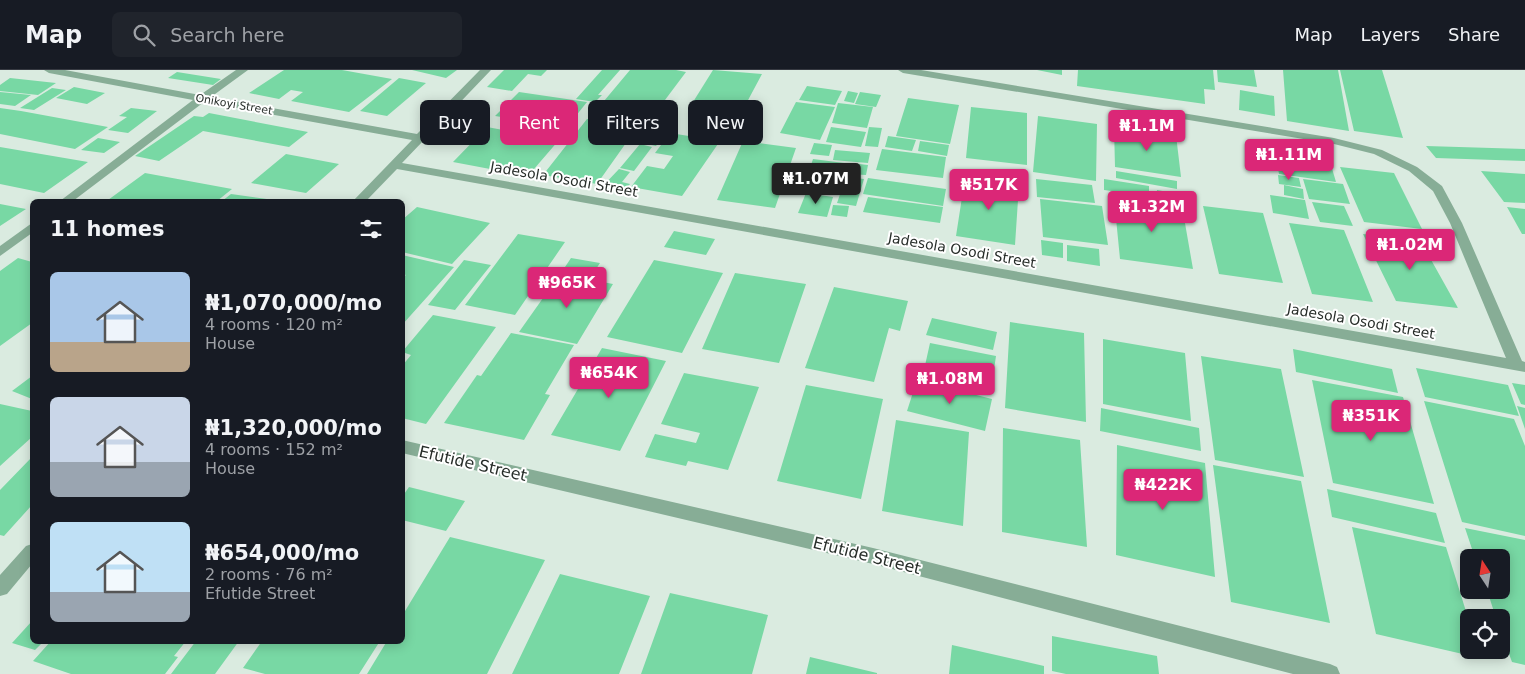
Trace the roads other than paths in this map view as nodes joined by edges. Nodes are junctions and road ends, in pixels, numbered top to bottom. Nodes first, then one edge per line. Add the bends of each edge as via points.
1 (49, 70) edge
2 (243, 70) edge
3 (486, 70) edge
4 (903, 70) edge
5 (202, 98) junction
6 (419, 138) junction
7 (394, 165) junction
8 (69, 199) edge
9 (361, 199) edge
10 (30, 229) edge
11 (0, 252) edge
12 (1521, 366) edge
13 (405, 447) edge
14 (30, 554) edge
15 (0, 588) edge
16 (1330, 674) edge

1 - 5 street, Onikoyi Street
2 - 5 street
3 - 6 street
4 - 12 street via 1334,141 1387,156 1413,169 1438,189
5 - 6 street, Onikoyi Street
5 - 8 street
6 - 7 street
7 - 9 street
7 - 12 street, Jadesola Osodi Street
10 - 11 street
13 - 16 street, Efutide Street via 873,556
14 - 15 street

